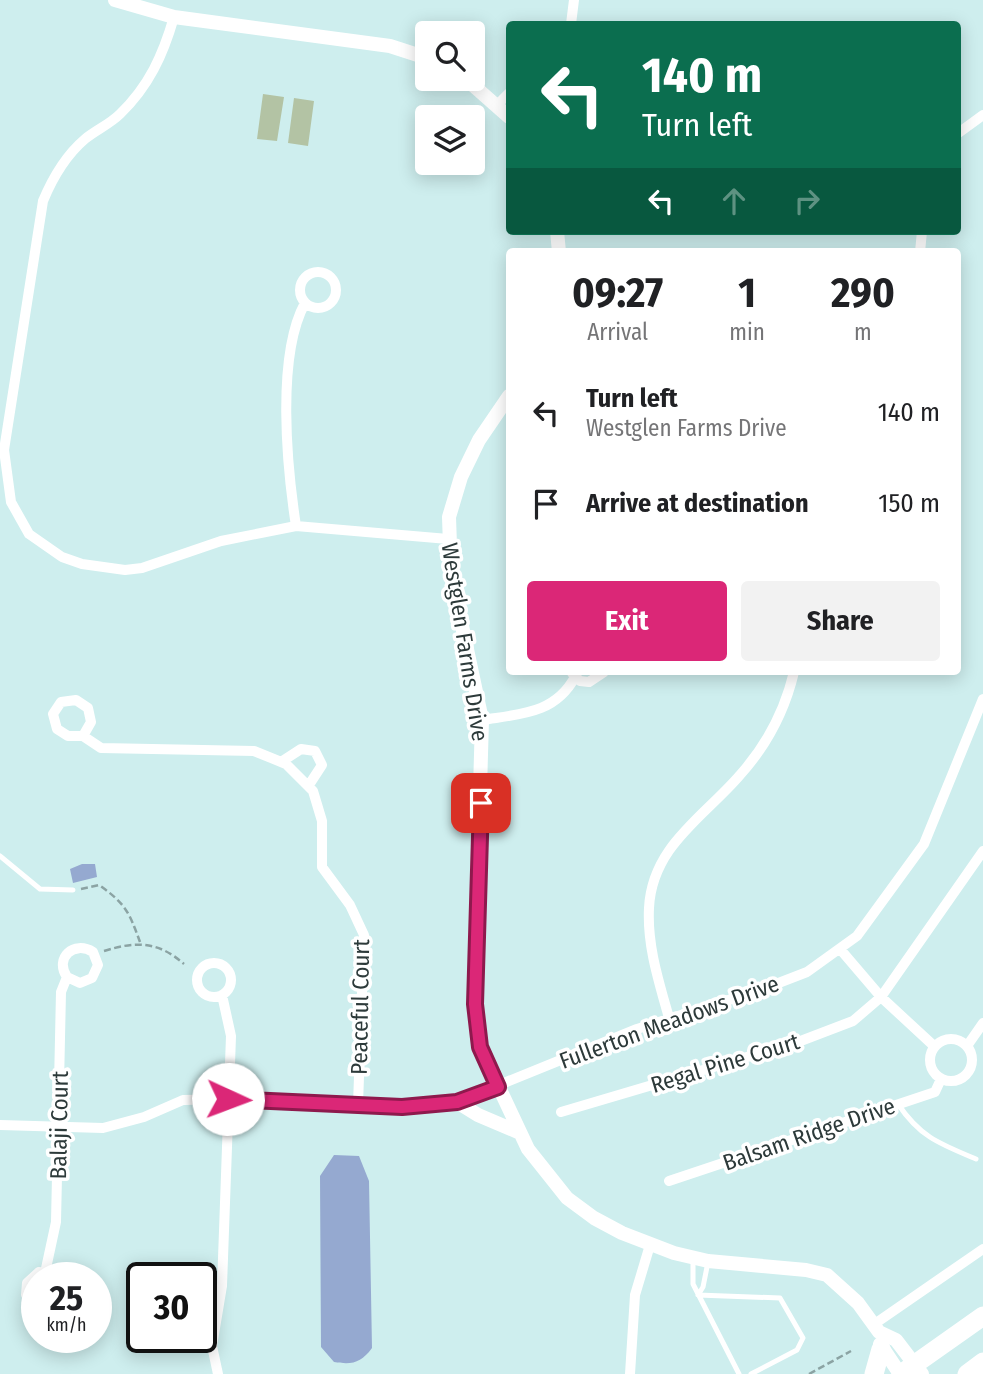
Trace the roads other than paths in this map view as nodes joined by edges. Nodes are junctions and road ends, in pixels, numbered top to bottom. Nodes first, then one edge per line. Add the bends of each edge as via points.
1 (115, 0) edge
2 (574, 0) edge
3 (174, 17) junction
4 (574, 21) edge
5 (415, 54) edge
6 (481, 91) edge
7 (506, 96) edge
8 (498, 104) junction
9 (506, 113) edge
10 (983, 115) edge
11 (961, 131) edge
12 (305, 303) dead end
13 (506, 400) edge
14 (296, 526) junction
15 (448, 539) junction
16 (573, 675) edge
17 (575, 675) edge
18 (600, 675) edge
19 (793, 675) edge
20 (983, 699) edge
21 (482, 720) junction
22 (83, 736) dead end
23 (281, 762) junction
24 (309, 785) junction
25 (983, 852) edge
26 (0, 856) edge
27 (74, 890) road end
28 (840, 949) junction
29 (67, 977) dead end
30 (222, 995) dead end
31 (881, 997) junction
32 (669, 1018) junction
33 (983, 1023) edge
34 (934, 1046) junction
35 (967, 1046) junction
36 (941, 1079) junction
37 (498, 1087) junction
38 (228, 1099) junction
39 (457, 1102) junction
40 (898, 1104) junction
41 (358, 1105) junction
42 (561, 1112) dead end
43 (0, 1125) edge
44 (59, 1128) junction
45 (519, 1132) junction
46 (976, 1160) dead end
47 (669, 1181) dead end
48 (650, 1245) junction
49 (983, 1249) edge
50 (693, 1257) junction
51 (708, 1261) junction
52 (51, 1262) edge
53 (698, 1295) junction
54 (983, 1315) edge
55 (878, 1335) junction
56 (910, 1372) edge
57 (218, 1374) edge
58 (629, 1374) edge
59 (739, 1374) edge
60 (751, 1374) edge
61 (874, 1374) edge

1 - 3 street
2 - 4 street
3 - 5 street via 390,47
3 - 14 street via 164,54 149,80 120,115 72,152 43,201 4,450 9,494 13,510 29,534 62,557 103,569 142,568 221,541
6 - 8 street
7 - 8 street
8 - 9 street
10 - 11 street
12 - 14 street via 298,316 288,391 288,476
13 - 15 street, Westglen Farms Drive via 461,477 449,517
14 - 15 street
15 - 21 street, Westglen Farms Drive via 450,574
16 - 21 street via 567,692 546,708
17 - 18 street via 589,682
19 - 32 street via 785,704 758,753 685,828 654,880 649,933
20 - 28 street, Fullerton Meadows Drive via 913,863 857,936
21 - 37 street, Westglen Farms Drive via 475,1004 480,1047
22 - 23 street via 113,750 254,751
23 - 24 street
23 - 24 street via 301,749 315,751 322,765
24 - 41 street, Peaceful Court via 320,809 322,867 350,905 364,935
25 - 31 street, Regal Pine Court
26 - 27 lane via 40,889
28 - 31 street
28 - 32 street, Fullerton Meadows Drive via 807,971 774,985
29 - 44 street, Balaji Court via 61,992
30 - 38 street via 231,1035
31 - 34 street
31 - 42 street, Regal Pine Court via 853,1021 798,1041
32 - 37 street, Fullerton Meadows Drive
33 - 35 street
34 - 35 street via 955,1039
34 - 36 street via 929,1063
35 - 36 street via 972,1060 968,1072 956,1080
36 - 40 street, Balsam Ridge Drive via 935,1093
37 - 39 street, Fullerton Meadows Drive
37 - 45 street, Westglen Farms Drive
38 - 41 street, Fullerton Meadows Drive
38 - 44 street, Fullerton Meadows Drive via 183,1100 103,1128
38 - 57 street via 222,1286 212,1346
39 - 41 street, Fullerton Meadows Drive
39 - 45 street
40 - 46 lane via 929,1139
40 - 47 street, Balsam Ridge Drive
43 - 44 street, Fullerton Meadows Drive
44 - 52 street, Balaji Court
45 - 48 street, Westglen Farms Drive via 568,1198 594,1218
48 - 50 street, Westglen Farms Drive
48 - 58 street via 635,1294
49 - 55 street
50 - 51 street, Westglen Farms Drive
50 - 53 lane via 693,1284
51 - 53 lane
51 - 55 street, Westglen Farms Drive via 827,1275 850,1295
53 - 59 lane
53 - 60 lane via 780,1298 803,1338 797,1350
54 - 56 highway
55 - 56 street, Westglen Farms Drive via 896,1340
55 - 61 highway

